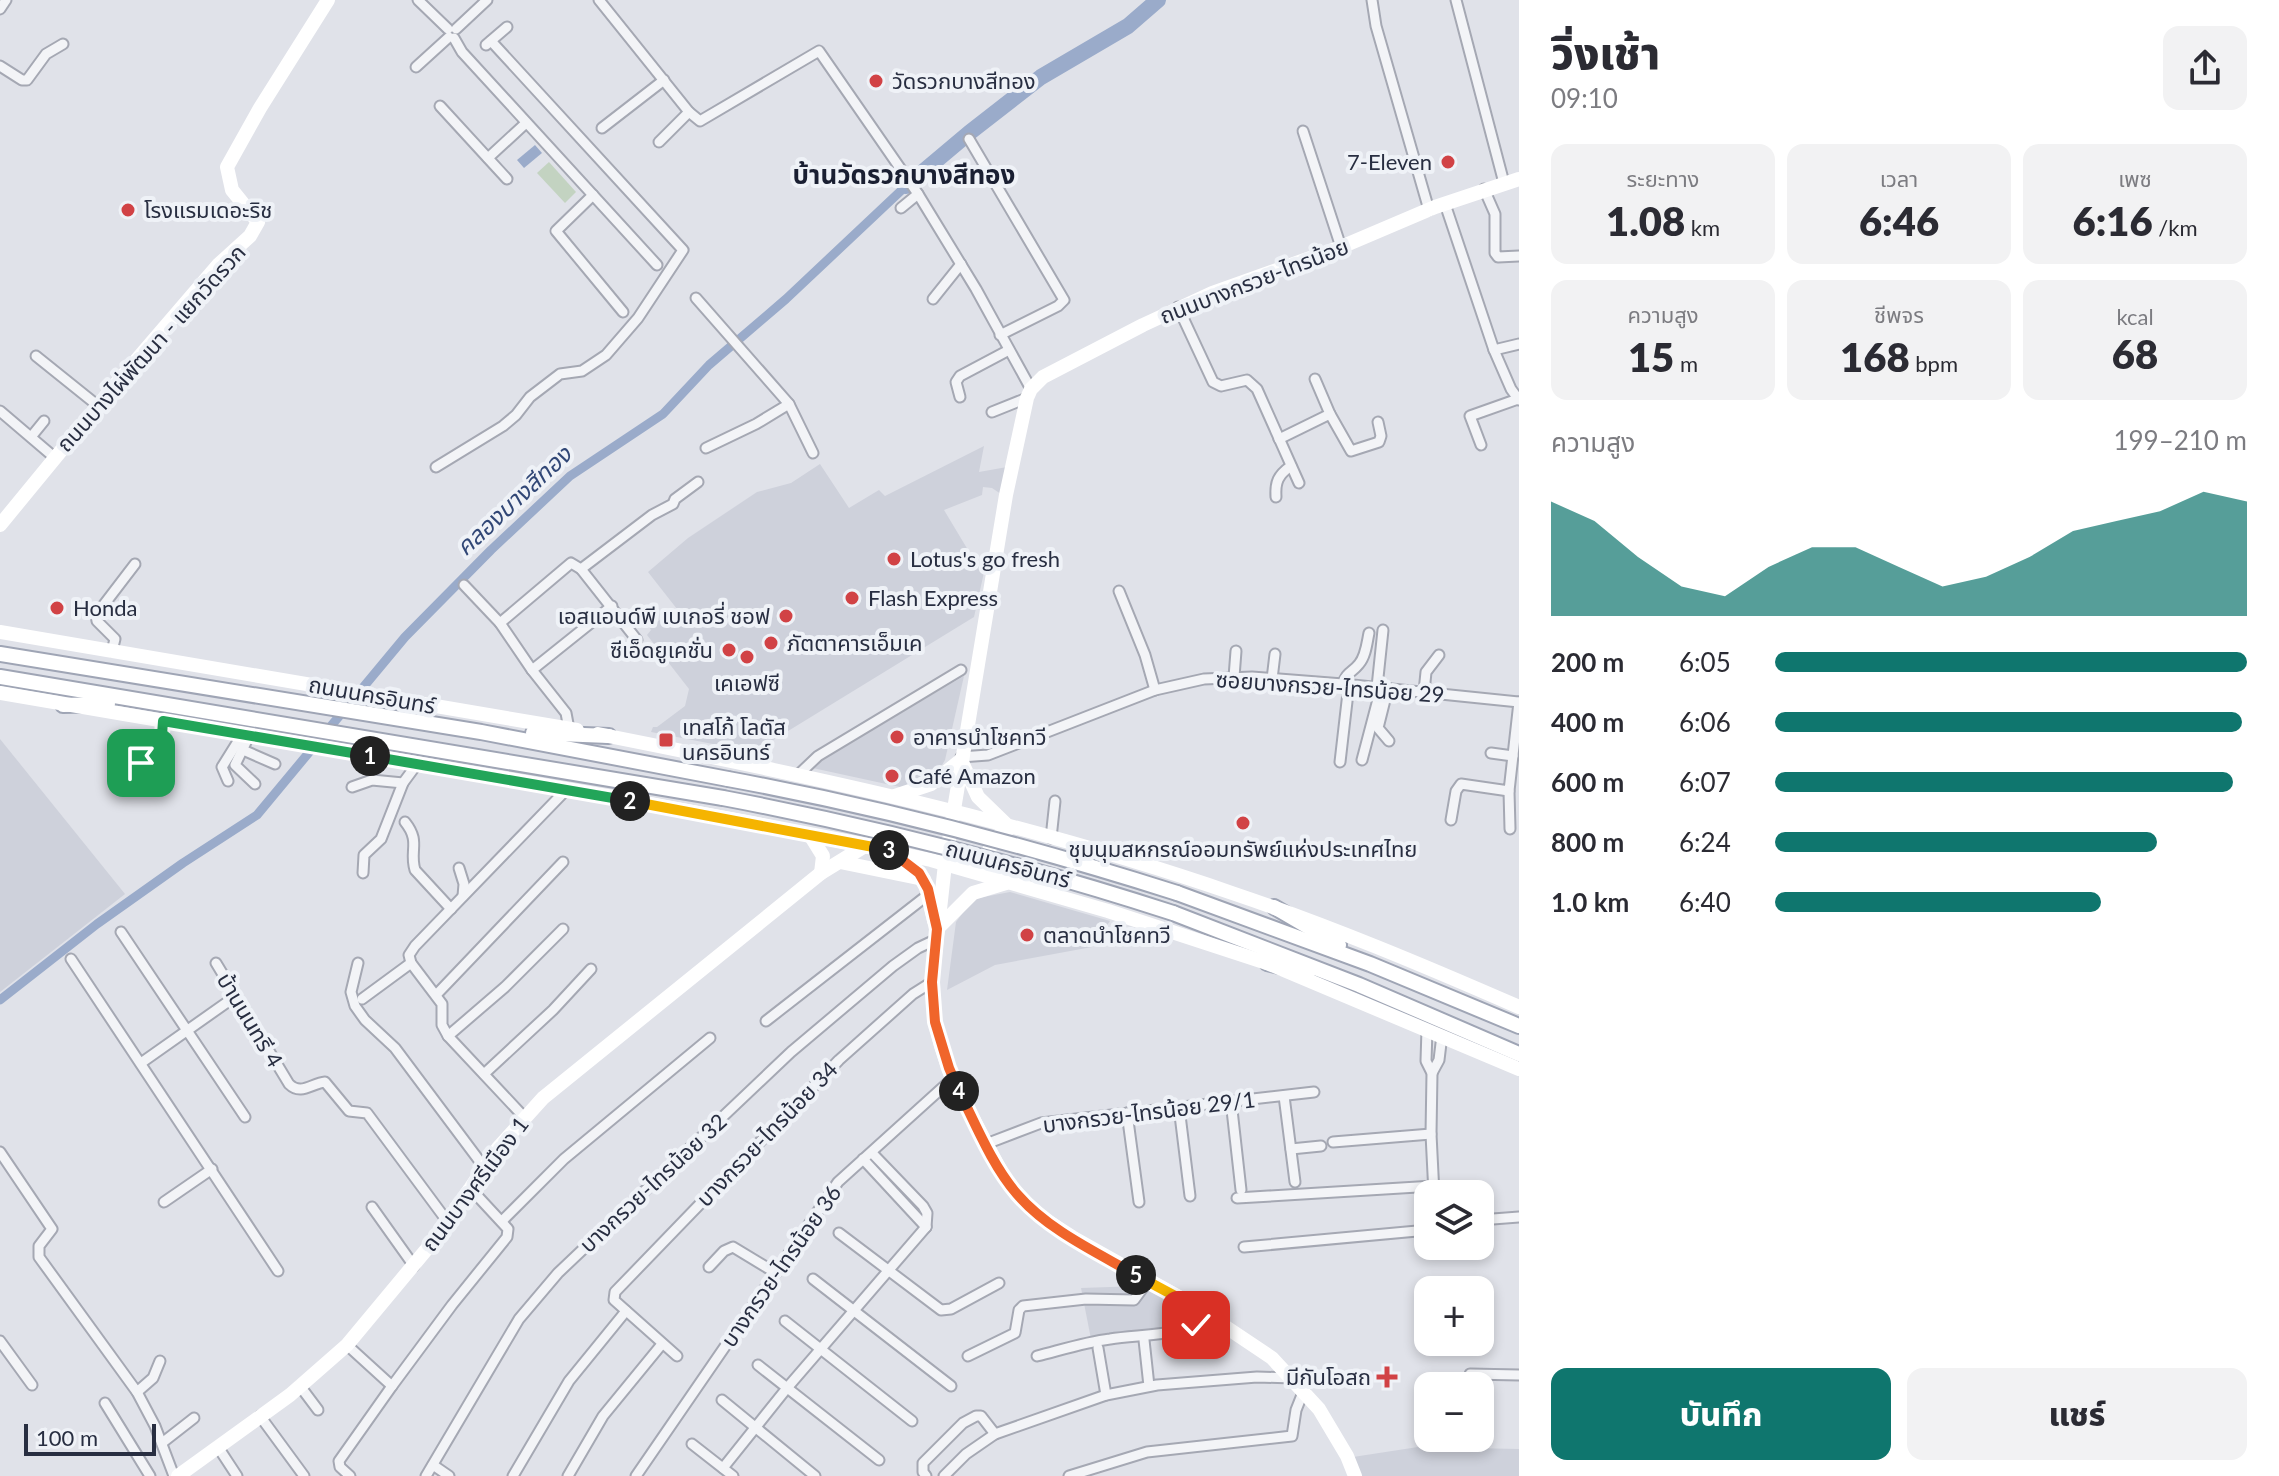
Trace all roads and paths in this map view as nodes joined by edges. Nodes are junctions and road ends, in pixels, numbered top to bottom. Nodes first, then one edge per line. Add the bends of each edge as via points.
1 (6, 0) edge
2 (328, 0) edge
3 (418, 0) edge
4 (487, 0) edge
5 (599, 0) edge
6 (1372, 0) edge
7 (1456, 0) edge
8 (0, 9) edge
9 (507, 27) dead end
10 (452, 33) junction
11 (63, 44) dead end
12 (0, 66) edge
13 (416, 67) dead end
14 (664, 80) junction
15 (440, 106) dead end
16 (689, 112) junction
17 (526, 123) junction
18 (602, 128) dead end
19 (1303, 131) dead end
20 (969, 139) dead end
21 (659, 142) dead end
22 (488, 158) junction
23 (507, 179) dead end
24 (1512, 181) edge
25 (1484, 189) junction
26 (917, 192) junction
27 (593, 195) junction
28 (1445, 204) junction
29 (901, 208) dead end
30 (1429, 210) junction
31 (1341, 247) junction
32 (1519, 256) edge
33 (961, 264) junction
34 (657, 265) dead end
35 (696, 298) dead end
36 (933, 299) dead end
37 (1178, 307) junction
38 (623, 312) dead end
39 (1000, 335) junction
40 (1519, 344) edge
41 (1009, 350) junction
42 (1494, 350) junction
43 (36, 356) dead end
44 (1315, 379) dead end
45 (1029, 394) junction
46 (960, 397) dead end
47 (1518, 400) edge
48 (789, 404) junction
49 (97, 405) junction
50 (0, 411) edge
51 (992, 412) dead end
52 (1330, 414) junction
53 (44, 421) dead end
54 (1378, 422) dead end
55 (31, 437) junction
56 (1279, 439) junction
57 (1481, 445) dead end
58 (706, 448) dead end
59 (813, 453) dead end
60 (54, 457) junction
61 (1291, 466) junction
62 (436, 467) dead end
63 (698, 482) dead end
64 (1299, 483) dead end
65 (1276, 497) dead end
66 (0, 525) edge
67 (135, 564) dead end
68 (581, 569) junction
69 (464, 585) dead end
70 (1119, 591) dead end
71 (612, 606) junction
72 (500, 623) junction
73 (1383, 630) dead end
74 (0, 632) edge
75 (1369, 633) dead end
76 (637, 640) dead end
77 (112, 651) junction
78 (1236, 651) dead end
79 (0, 654) edge
80 (1275, 654) dead end
81 (1439, 655) dead end
82 (532, 670) junction
83 (961, 670) dead end
84 (0, 677) edge
85 (1234, 677) junction
86 (1272, 679) junction
87 (1346, 684) junction
88 (1382, 687) junction
89 (1155, 690) junction
90 (1424, 692) junction
91 (0, 693) edge
92 (1519, 702) edge
93 (148, 703) junction
94 (63, 705) junction
95 (163, 721) junction
96 (569, 729) junction
97 (481, 732) junction
98 (609, 736) junction
99 (245, 740) junction
100 (1389, 741) dead end
101 (1491, 753) dead end
102 (1513, 756) junction
103 (961, 758) junction
104 (1362, 760) dead end
105 (1340, 762) dead end
106 (275, 764) dead end
107 (417, 764) junction
108 (130, 770) dead end
109 (798, 775) junction
110 (228, 781) dead end
111 (403, 783) junction
112 (255, 784) dead end
113 (352, 787) dead end
114 (566, 790) junction
115 (1509, 791) junction
116 (891, 797) junction
117 (1055, 801) dead end
118 (953, 813) junction
119 (1451, 820) dead end
120 (405, 822) dead end
121 (1010, 828) junction
122 (1510, 829) dead end
123 (810, 835) junction
124 (1051, 838) junction
125 (865, 846) junction
126 (887, 850) junction
127 (563, 862) dead end
128 (840, 862) junction
129 (945, 864) junction
130 (459, 868) dead end
131 (363, 873) dead end
132 (821, 873) junction
133 (924, 879) junction
134 (1010, 882) junction
135 (929, 894) junction
136 (463, 896) junction
137 (1274, 907) junction
138 (451, 909) junction
139 (563, 929) dead end
140 (121, 932) dead end
141 (936, 934) junction
142 (71, 959) dead end
143 (410, 961) junction
144 (216, 963) dead end
145 (358, 963) dead end
146 (1267, 963) junction
147 (1370, 964) junction
148 (591, 969) dead end
149 (932, 982) junction
150 (1359, 985) junction
151 (436, 995) junction
152 (236, 996) junction
153 (362, 999) dead end
154 (1519, 1007) edge
155 (766, 1021) dead end
156 (1519, 1026) edge
157 (188, 1029) junction
158 (1427, 1029) junction
159 (1442, 1035) junction
160 (448, 1036) junction
161 (710, 1038) dead end
162 (1519, 1054) edge
163 (141, 1063) junction
164 (1519, 1069) edge
165 (1432, 1073) junction
166 (484, 1074) junction
167 (952, 1079) junction
168 (1314, 1092) dead end
169 (1284, 1096) junction
170 (1231, 1101) junction
171 (1179, 1107) junction
172 (1127, 1113) junction
173 (245, 1117) dead end
174 (524, 1117) junction
175 (1431, 1134) junction
176 (1333, 1142) dead end
177 (986, 1144) junction
178 (1321, 1146) dead end
179 (1291, 1149) junction
180 (0, 1152) edge
181 (872, 1153) junction
182 (863, 1159) junction
183 (484, 1167) junction
184 (212, 1169) junction
185 (1433, 1180) edge
186 (1295, 1182) dead end
187 (470, 1188) junction
188 (1414, 1190) edge
189 (1190, 1196) dead end
190 (164, 1202) dead end
191 (1139, 1202) dead end
192 (372, 1207) dead end
193 (1519, 1217) edge
194 (1494, 1219) edge
195 (447, 1221) junction
196 (502, 1221) junction
197 (926, 1227) junction
198 (1414, 1229) edge
199 (839, 1233) dead end
200 (1244, 1247) dead end
201 (414, 1266) junction
202 (709, 1267) dead end
203 (278, 1271) dead end
204 (888, 1271) junction
205 (776, 1273) junction
206 (813, 1279) dead end
207 (1148, 1281) junction
208 (999, 1283) dead end
209 (626, 1311) junction
210 (856, 1311) junction
211 (1214, 1317) junction
212 (785, 1321) dead end
213 (1144, 1340) dead end
214 (0, 1341) edge
215 (662, 1344) junction
216 (347, 1345) junction
217 (1098, 1348) dead end
218 (821, 1349) junction
219 (677, 1356) dead end
220 (968, 1356) dead end
221 (1037, 1356) dead end
222 (160, 1361) dead end
223 (758, 1365) dead end
224 (1494, 1374) edge
225 (1519, 1375) edge
226 (1293, 1378) junction
227 (32, 1385) dead end
228 (300, 1386) junction
229 (392, 1386) junction
230 (951, 1386) dead end
231 (1149, 1386) junction
232 (787, 1388) junction
233 (1304, 1390) junction
234 (137, 1392) junction
235 (1106, 1395) junction
236 (722, 1400) dead end
237 (105, 1403) dead end
238 (318, 1410) dead end
239 (260, 1416) junction
240 (194, 1418) dead end
241 (912, 1421) dead end
242 (755, 1427) junction
243 (995, 1434) junction
244 (162, 1443) junction
245 (692, 1444) dead end
246 (218, 1447) junction
247 (879, 1460) dead end
248 (433, 1465) junction
249 (723, 1468) junction
250 (180, 1475) edge
251 (150, 1476) edge
252 (237, 1476) edge
253 (304, 1476) edge
254 (350, 1476) edge
255 (426, 1476) edge
256 (449, 1476) edge
257 (513, 1476) edge
258 (568, 1476) edge
259 (636, 1476) edge
260 (733, 1476) edge
261 (815, 1476) edge
262 (926, 1476) edge
263 (944, 1476) edge
264 (1069, 1476) edge
265 (1355, 1476) edge

1 - 8 street
2 - 49 main road, ถนนบางไผ่พัฒนา - แยกวัดรวก via 227,167 232,190 258,222
3 - 10 street
4 - 10 street
5 - 14 street
6 - 30 street
7 - 24 street
9 - 62 street via 489,43 683,250 606,355 582,371 560,374 503,426
10 - 13 street
10 - 17 street via 462,52
11 - 12 street via 46,54 27,80
14 - 16 street
14 - 18 street
15 - 22 street
16 - 21 street
16 - 26 street via 700,121 819,51
17 - 22 street
17 - 27 street
19 - 31 street
20 - 39 street via 1064,300
22 - 23 street
24 - 25 main road, ถนนบางกรวย-ไทรน้อย
25 - 28 main road, ถนนบางกรวย-ไทรน้อย
25 - 32 street via 1495,214 1495,253
26 - 29 street
26 - 33 street
27 - 34 street
27 - 38 street via 556,231
28 - 30 main road, ถนนบางกรวย-ไทรน้อย
28 - 42 street
30 - 31 main road, ถนนบางกรวย-ไทรน้อย
31 - 37 main road, ถนนบางกรวย-ไทรน้อย
33 - 36 street
33 - 39 street
35 - 48 street
37 - 45 main road, ถนนบางกรวย-ไทรน้อย via 1043,377
37 - 56 street via 1213,382 1252,383
39 - 41 street
40 - 42 street
41 - 45 street
41 - 46 street via 960,376
42 - 47 street
43 - 49 street
44 - 52 street
45 - 51 street
45 - 103 main road via 1006,495
47 - 57 street via 1470,416
48 - 58 street
48 - 59 street
49 - 60 main road, ถนนบางไผ่พัฒนา - แยกวัดรวก
50 - 55 street
52 - 54 street via 1351,451 1379,442
52 - 56 street
53 - 55 street
55 - 60 street
56 - 61 street
60 - 66 main road, ถนนบางไผ่พัฒนา - แยกวัดรวก
61 - 64 street
61 - 65 street via 1275,484
63 - 68 street
67 - 77 street via 96,615 115,639
68 - 71 street
68 - 72 street via 568,563
69 - 72 street
70 - 89 street
71 - 76 street
71 - 82 street
72 - 82 street
73 - 88 street
74 - 77 main road, ถนนนครอินทร์
75 - 87 street via 1362,659 1347,673
77 - 96 main road, ถนนนครอินทร์
78 - 85 street
79 - 97 main road, ถนนนครอินทร์
80 - 86 street
81 - 90 street via 1426,672
82 - 96 street via 566,713
83 - 109 street via 818,756
84 - 93 main road, ถนนนครอินทร์
85 - 86 street, ซอยบางกรวย-ไทรน้อย 29
85 - 89 street, ซอยบางกรวย-ไทรน้อย 29
86 - 87 street, ซอยบางกรวย-ไทรน้อย 29
87 - 88 street, ซอยบางกรวย-ไทรน้อย 29
87 - 105 street
88 - 90 street, ซอยบางกรวย-ไทรน้อย 29
88 - 100 street via 1378,728
88 - 104 street
89 - 103 street, ซอยบางกรวย-ไทรน้อย 29 via 988,755
90 - 92 street, ซอยบางกรวย-ไทรน้อย 29
91 - 94 main road, ถนนนครอินทร์
92 - 102 street
93 - 94 main road
93 - 150 main road, ถนนนครอินทร์, bridge via 723,798 899,834 1173,913
94 - 95 main road, ถนนนครอินทร์
95 - 99 main road, ถนนนครอินทร์
95 - 108 street via 161,749
96 - 98 main road, ถนนนครอินทร์
97 - 98 main road
97 - 147 main road, ถนนนครอินทร์, bridge via 968,831 1177,893
98 - 109 main road, ถนนนครอินทร์
99 - 106 street
99 - 107 main road, ถนนนครอินทร์
99 - 110 street via 222,767
99 - 112 street via 235,765
101 - 102 street
102 - 115 street
103 - 116 main road via 925,787
103 - 118 main road
103 - 121 main road via 980,800
107 - 111 street
107 - 114 main road, ถนนนครอินทร์
109 - 116 main road, ถนนนครอินทร์
111 - 113 street via 372,780
111 - 131 street via 381,839 364,855
114 - 123 main road, ถนนนครอินทร์
114 - 136 street
115 - 119 street via 1461,784
115 - 122 street
116 - 118 main road, ถนนนครอินทร์
116 - 126 main road via 908,809 913,825
117 - 124 street
118 - 121 main road, ถนนนครอินทร์
118 - 129 main road
120 - 138 street via 415,838 415,870
121 - 124 main road, ถนนนครอินทร์
121 - 134 main road via 996,836 989,850 993,865
123 - 125 main road, ถนนนครอินทร์
123 - 132 main road via 822,851
124 - 137 main road, ถนนนครอินทร์
125 - 126 main road, ถนนนครอินทร์
125 - 128 main road, ถนนบางศรีเมือง 1
126 - 129 main road, ถนนนครอินทร์
126 - 133 main road
127 - 151 street
128 - 132 main road, ถนนบางศรีเมือง 1
128 - 133 main road
129 - 134 main road, ถนนนครอินทร์
129 - 141 main road
130 - 136 street
132 - 174 main road, ถนนบางศรีเมือง 1
133 - 135 main road
134 - 141 main road via 973,893
134 - 146 main road, ถนนนครอินทร์
135 - 141 main road
135 - 155 street
136 - 138 street
137 - 147 main road
137 - 154 main road, ถนนนครอินทร์
138 - 143 street via 415,946
139 - 160 street
140 - 157 street
141 - 149 main road
141 - 248 street, บางกรวย-ไทรน้อย 32 via 791,1052 558,1273 519,1319
142 - 163 street
143 - 151 street
143 - 153 street
144 - 152 street, บ้านนนทรี 4
145 - 183 street via 351,992 355,1006 395,1048
146 - 150 main road
146 - 158 main road, ถนนนครอินทร์
147 - 156 main road, ถนนนครอินทร์
148 - 166 street
149 - 167 main road via 935,1022
149 - 209 street, บางกรวย-ไทรน้อย 34 via 839,1060 615,1292 613,1298
150 - 162 main road, ถนนนครอินทร์
151 - 160 street
152 - 157 street
152 - 195 street, บ้านนนทรี 4 via 289,1084 302,1090 325,1082 349,1111 367,1113
157 - 163 street
157 - 173 street
158 - 159 main road, ถนนนครอินทร์
158 - 165 street via 1426,1061
159 - 164 main road, ถนนนครอินทร์
159 - 165 street
160 - 166 street
161 - 196 street via 564,1159
163 - 184 street
165 - 175 street
166 - 174 street
167 - 177 main road
167 - 181 street, บางกรวย-ไทรน้อย 36
168 - 169 street, บางกรวย-ไทรน้อย 29/1
169 - 170 street, บางกรวย-ไทรน้อย 29/1
169 - 179 street
170 - 171 street, บางกรวย-ไทรน้อย 29/1
170 - 188 street via 1239,1194
171 - 172 street, บางกรวย-ไทรน้อย 29/1
171 - 189 street
172 - 177 street, บางกรวย-ไทรน้อย 29/1 via 1041,1123
172 - 191 street
174 - 183 main road, ถนนบางศรีเมือง 1
175 - 176 street
175 - 185 street
177 - 207 main road via 1011,1187 1030,1207
178 - 179 street
179 - 186 street
180 - 234 street via 52,1229 37,1251
181 - 182 street, บางกรวย-ไทรน้อย 36
181 - 197 street via 923,1206
182 - 197 street
182 - 205 street, บางกรวย-ไทรน้อย 36 via 838,1182
183 - 187 main road, ถนนบางศรีเมือง 1
184 - 190 street
184 - 203 street
187 - 195 main road, ถนนบางศรีเมือง 1
187 - 196 street
192 - 201 street
193 - 194 street
195 - 201 main road, ถนนบางศรีเมือง 1
196 - 229 street via 507,1237
197 - 204 street
198 - 200 street
199 - 204 street
201 - 216 main road, ถนนบางศรีเมือง 1
202 - 205 street via 733,1247
204 - 208 street via 945,1311
204 - 210 street
205 - 259 street, บางกรวย-ไทรน้อย 36
206 - 210 street
207 - 211 main road
207 - 220 street via 1134,1300 1023,1306 1015,1333
209 - 215 street
209 - 257 street via 554,1403
210 - 218 street
210 - 230 street
211 - 221 street via 1176,1330 1106,1339
211 - 226 main road
212 - 218 street
213 - 231 street
214 - 227 street
215 - 219 street
215 - 258 street via 603,1416
216 - 228 main road, ถนนบางศรีเมือง 1
216 - 229 street
217 - 235 street
218 - 232 street
218 - 241 street
222 - 234 street via 153,1378
223 - 232 street
224 - 225 street
226 - 231 street
226 - 233 main road
228 - 238 street
228 - 239 main road, ถนนบางศรีเมือง 1
229 - 254 street via 339,1461
231 - 235 street
232 - 242 street
232 - 247 street
233 - 264 street via 1292,1436 1147,1452
233 - 265 main road via 1330,1426
234 - 244 street
235 - 243 street
236 - 242 street
237 - 251 street
239 - 246 main road, ถนนบางศรีเมือง 1
239 - 253 street
240 - 244 street
242 - 249 street
242 - 261 street
243 - 262 street via 981,1416 969,1419 923,1463
243 - 263 street
244 - 250 street
245 - 249 street
246 - 250 main road, ถนนบางศรีเมือง 1
246 - 252 street
248 - 255 street, บางกรวย-ไทรน้อย 32
248 - 256 street
249 - 260 street

